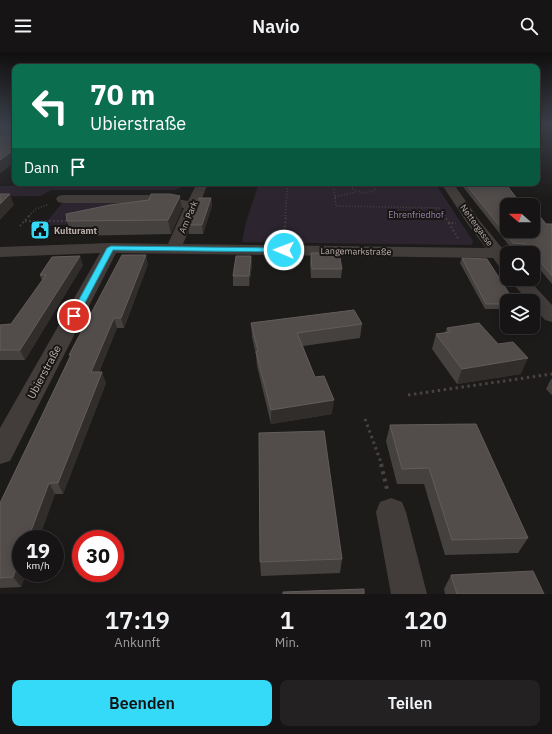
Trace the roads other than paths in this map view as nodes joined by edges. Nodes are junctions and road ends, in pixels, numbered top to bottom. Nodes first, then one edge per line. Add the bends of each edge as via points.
1 (201, 186) dead end
2 (449, 186) edge
3 (62, 199) road end
4 (193, 206) junction
5 (111, 248) junction
6 (174, 248) junction
7 (0, 252) edge
8 (497, 253) junction
9 (500, 257) edge
10 (524, 286) edge
11 (552, 316) edge
12 (0, 453) edge
13 (391, 512) road end
14 (409, 594) edge

1 - 4 street, Am Park
2 - 8 street, Nettergasse
3 - 4 street via 155,200
4 - 6 street, Am Park
5 - 6 street, Langemarkstraße
5 - 7 street, Langemarkstraße
5 - 12 street, Ubierstraße
6 - 8 street, Langemarkstraße
8 - 9 street, Nettergasse
10 - 11 street
13 - 14 street

